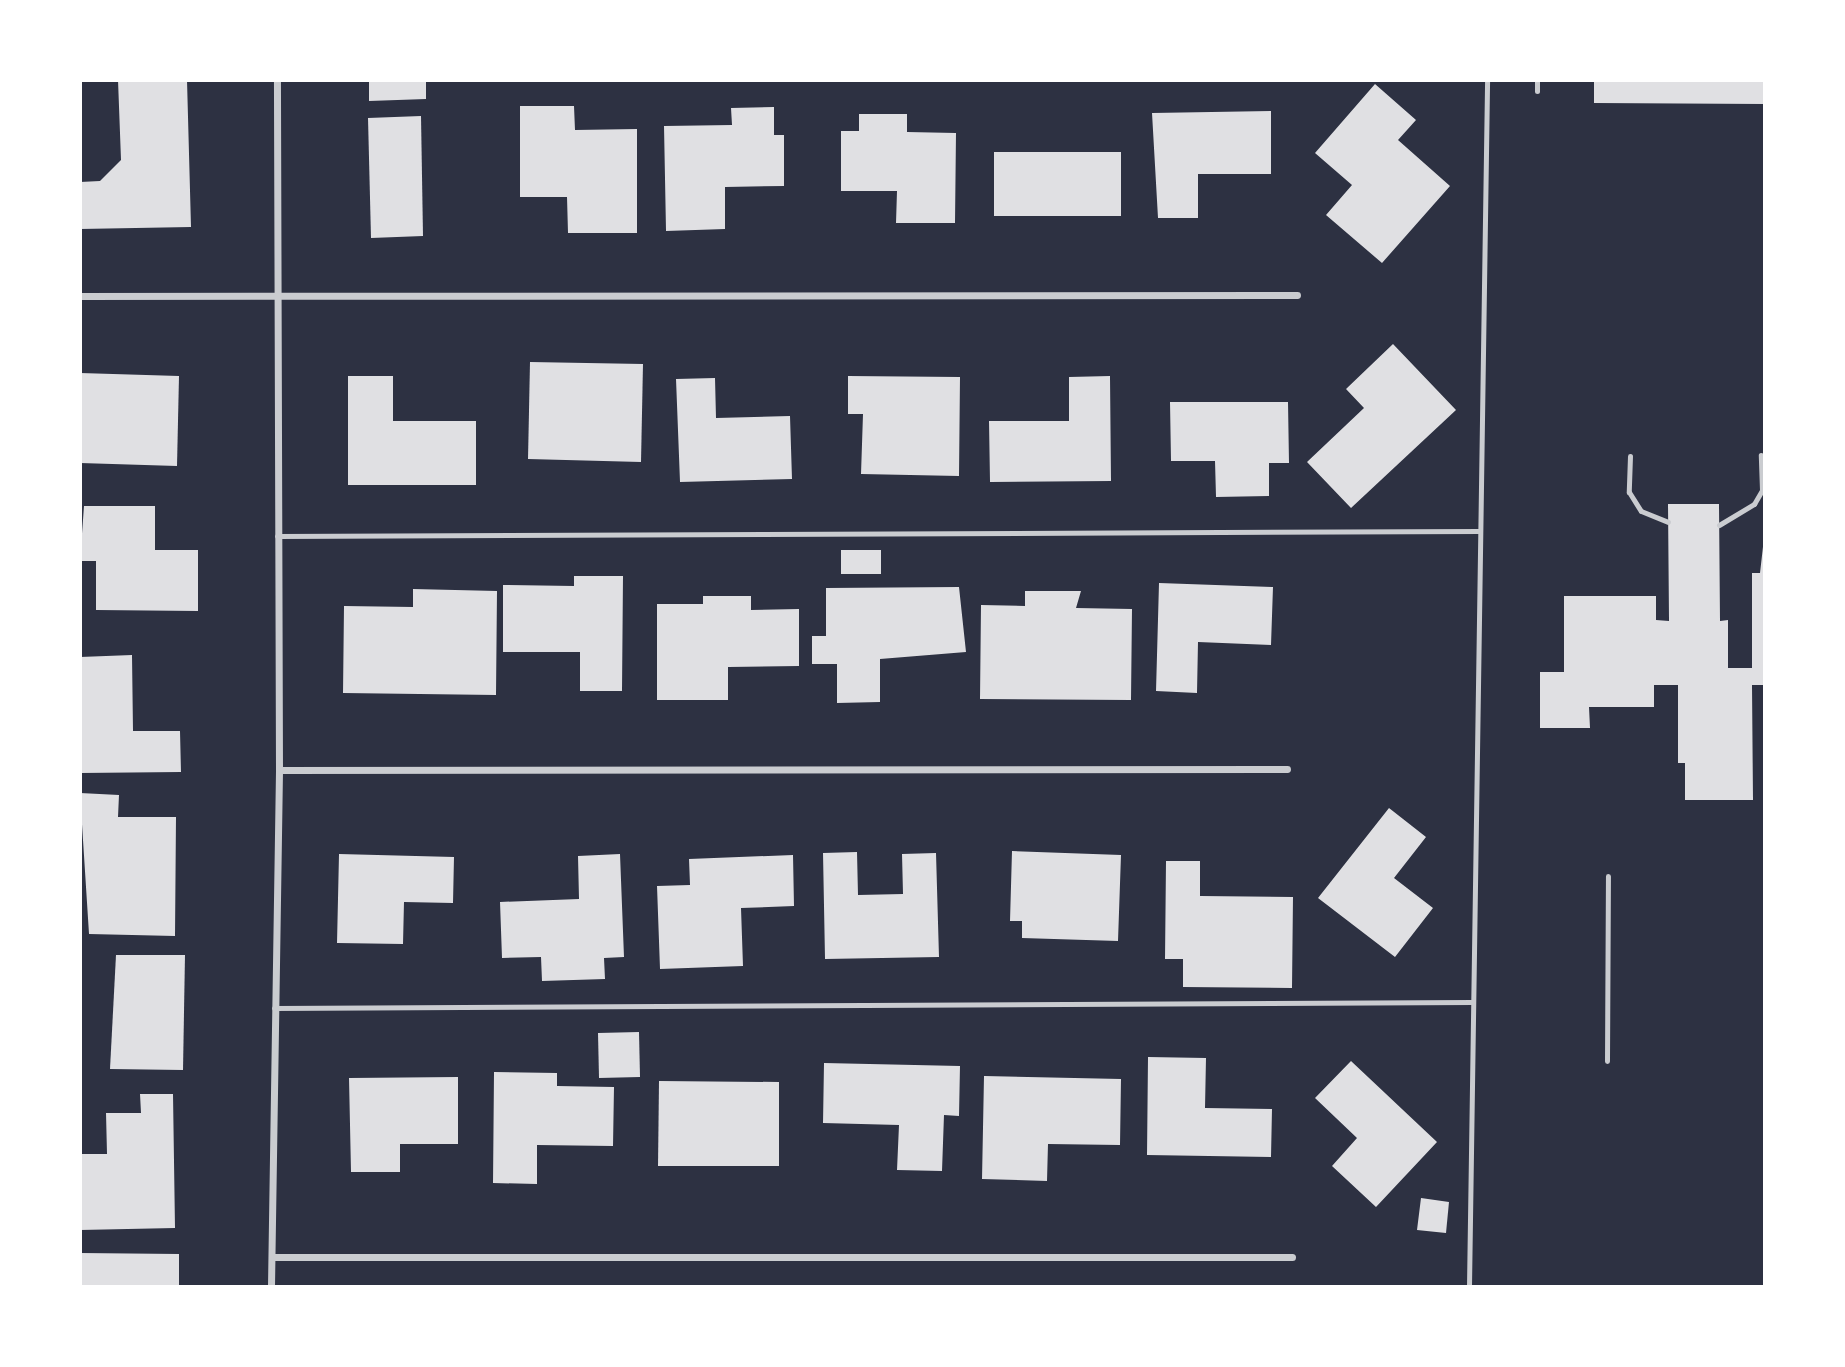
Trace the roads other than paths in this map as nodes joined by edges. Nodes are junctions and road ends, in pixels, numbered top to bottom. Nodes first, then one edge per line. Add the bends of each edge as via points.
1 (277, 80) edge
2 (1487, 80) edge
3 (1537, 80) edge
4 (1537, 91) dead end
5 (278, 295) junction
6 (1297, 295) dead end
7 (80, 296) edge
8 (1761, 455) dead end
9 (1630, 456) dead end
10 (1668, 522) dead end
11 (1719, 525) dead end
12 (1480, 531) junction
13 (277, 536) junction
14 (1287, 769) dead end
15 (279, 770) junction
16 (1608, 876) dead end
17 (1473, 1002) junction
18 (274, 1008) junction
19 (1607, 1060) dead end
20 (272, 1256) junction
21 (1292, 1257) dead end
22 (271, 1286) edge
23 (1469, 1286) edge

1 - 5 street
2 - 12 lane
3 - 4 lane
5 - 6 street
5 - 7 street
5 - 13 street
8 - 11 lane via 1762,490 1754,504
9 - 10 lane via 1629,492 1641,511
12 - 13 lane
12 - 17 lane
13 - 15 street
14 - 15 street
15 - 18 street
16 - 19 lane
17 - 18 lane
17 - 23 lane
18 - 20 street
20 - 21 street
20 - 22 street

